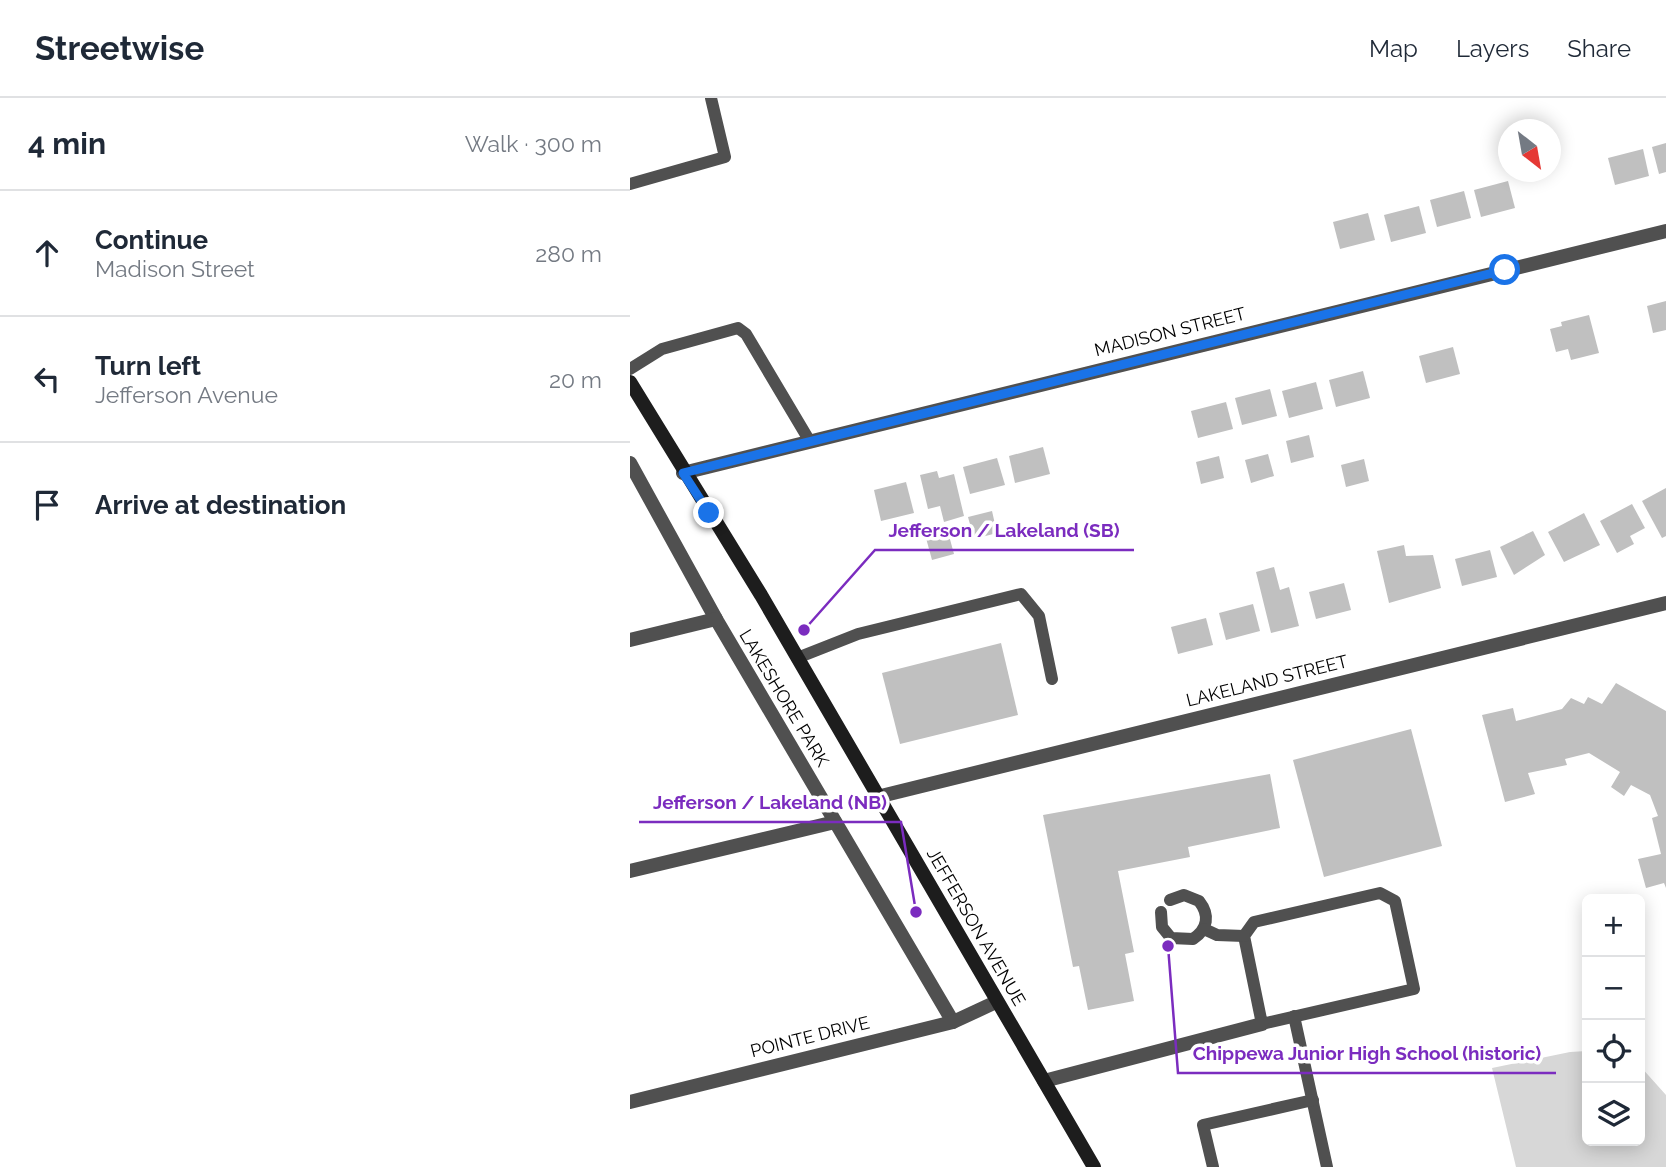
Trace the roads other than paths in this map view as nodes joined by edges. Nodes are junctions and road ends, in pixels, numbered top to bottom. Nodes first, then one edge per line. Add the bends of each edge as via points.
1 (711, 98) edge
2 (630, 184) edge
3 (1666, 231) edge
4 (630, 369) edge
5 (630, 382) edge
6 (636, 403) edge
7 (809, 440) junction
8 (630, 463) edge
9 (683, 473) junction
10 (1666, 603) edge
11 (716, 619) junction
12 (630, 640) edge
13 (797, 658) junction
14 (1052, 679) dead end
15 (877, 797) junction
16 (835, 822) junction
17 (630, 871) edge
18 (1170, 900) dead end
19 (1161, 912) dead end
20 (1204, 929) junction
21 (1244, 936) junction
22 (996, 1002) junction
23 (1294, 1016) junction
24 (953, 1022) junction
25 (1262, 1024) junction
26 (1044, 1081) junction
27 (1313, 1100) junction
28 (630, 1102) edge
29 (1094, 1167) edge
30 (1213, 1167) edge
31 (1327, 1167) edge

1 - 2 lane via 725,157
3 - 7 street, MADISON STREET
4 - 7 lane via 663,349 738,328 746,334
5 - 6 main road, JEFFERSON AVENUE
6 - 9 main road, JEFFERSON AVENUE
7 - 9 street, MADISON STREET
8 - 11 street, LAKESHORE PARK
9 - 13 main road, JEFFERSON AVENUE
10 - 15 street, LAKELAND STREET
11 - 12 street
11 - 16 street, LAKESHORE PARK
13 - 14 lane via 858,635 1021,594 1039,616
13 - 15 main road, JEFFERSON AVENUE
15 - 22 main road, JEFFERSON AVENUE
16 - 17 street
16 - 24 street, LAKESHORE PARK
18 - 20 lane via 1184,895 1199,901 1206,914
19 - 20 lane via 1162,927 1171,938 1193,939
20 - 21 lane via 1217,935
21 - 23 lane via 1254,922 1380,893 1395,901 1415,989
21 - 25 lane
22 - 24 street, POINTE DRIVE
22 - 26 main road, JEFFERSON AVENUE
23 - 25 lane
23 - 27 lane
24 - 28 street, POINTE DRIVE
25 - 26 street
26 - 29 main road, JEFFERSON AVENUE
27 - 30 lane via 1203,1125
27 - 31 lane

